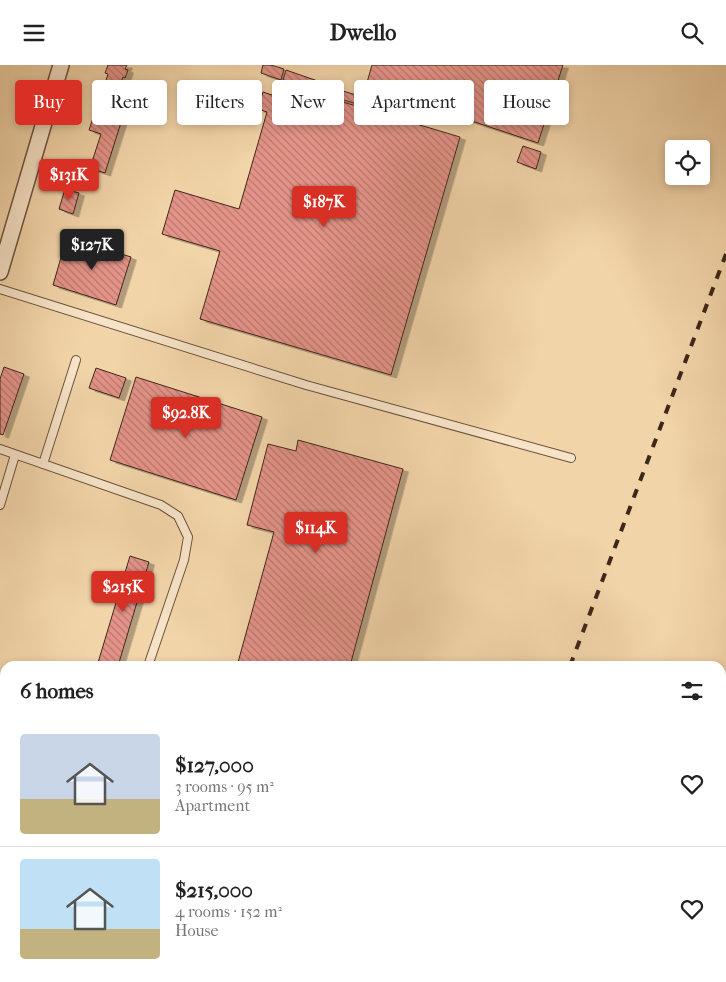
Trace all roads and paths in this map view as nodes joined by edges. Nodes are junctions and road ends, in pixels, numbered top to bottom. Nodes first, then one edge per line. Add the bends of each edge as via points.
1 (61, 65) edge
2 (0, 272) edge
3 (0, 289) edge
4 (76, 360) dead end
5 (0, 449) edge
6 (15, 455) junction
7 (571, 458) dead end
8 (44, 465) junction
9 (0, 505) edge
10 (150, 661) edge

1 - 2 street
3 - 7 lane via 306,385
4 - 8 lane
5 - 6 lane
6 - 8 lane
6 - 9 lane
8 - 10 lane via 161,505 178,516 188,537 184,560

